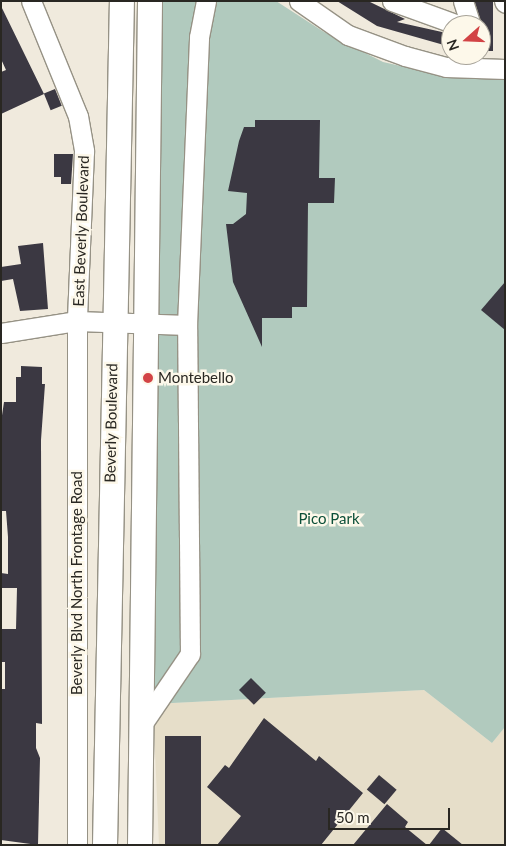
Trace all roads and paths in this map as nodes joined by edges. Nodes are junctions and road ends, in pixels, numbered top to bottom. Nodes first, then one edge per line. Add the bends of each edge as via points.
1 (31, 1) edge
2 (122, 1) edge
3 (150, 1) edge
4 (206, 1) edge
5 (300, 1) edge
6 (392, 1) edge
7 (463, 1) edge
8 (42, 10) edge
9 (468, 15) edge
10 (441, 19) edge
11 (505, 69) edge
12 (77, 321) junction
13 (113, 322) junction
14 (144, 324) junction
15 (188, 325) junction
16 (1, 333) edge
17 (141, 726) junction
18 (77, 845) edge
19 (105, 845) edge
20 (140, 845) edge

1 - 8 street, East Beverly Boulevard
2 - 13 main road, Beverly Boulevard
3 - 14 main road
4 - 15 street via 199,37
5 - 11 street via 348,35 405,56 446,67
6 - 10 street
7 - 9 street
8 - 12 street, East Beverly Boulevard via 78,116 84,151
12 - 13 street
12 - 16 street
12 - 18 street, Beverly Blvd North Frontage Road
13 - 14 street
13 - 19 main road, Beverly Boulevard
14 - 15 street
14 - 17 main road
15 - 17 street via 190,654
17 - 20 main road

